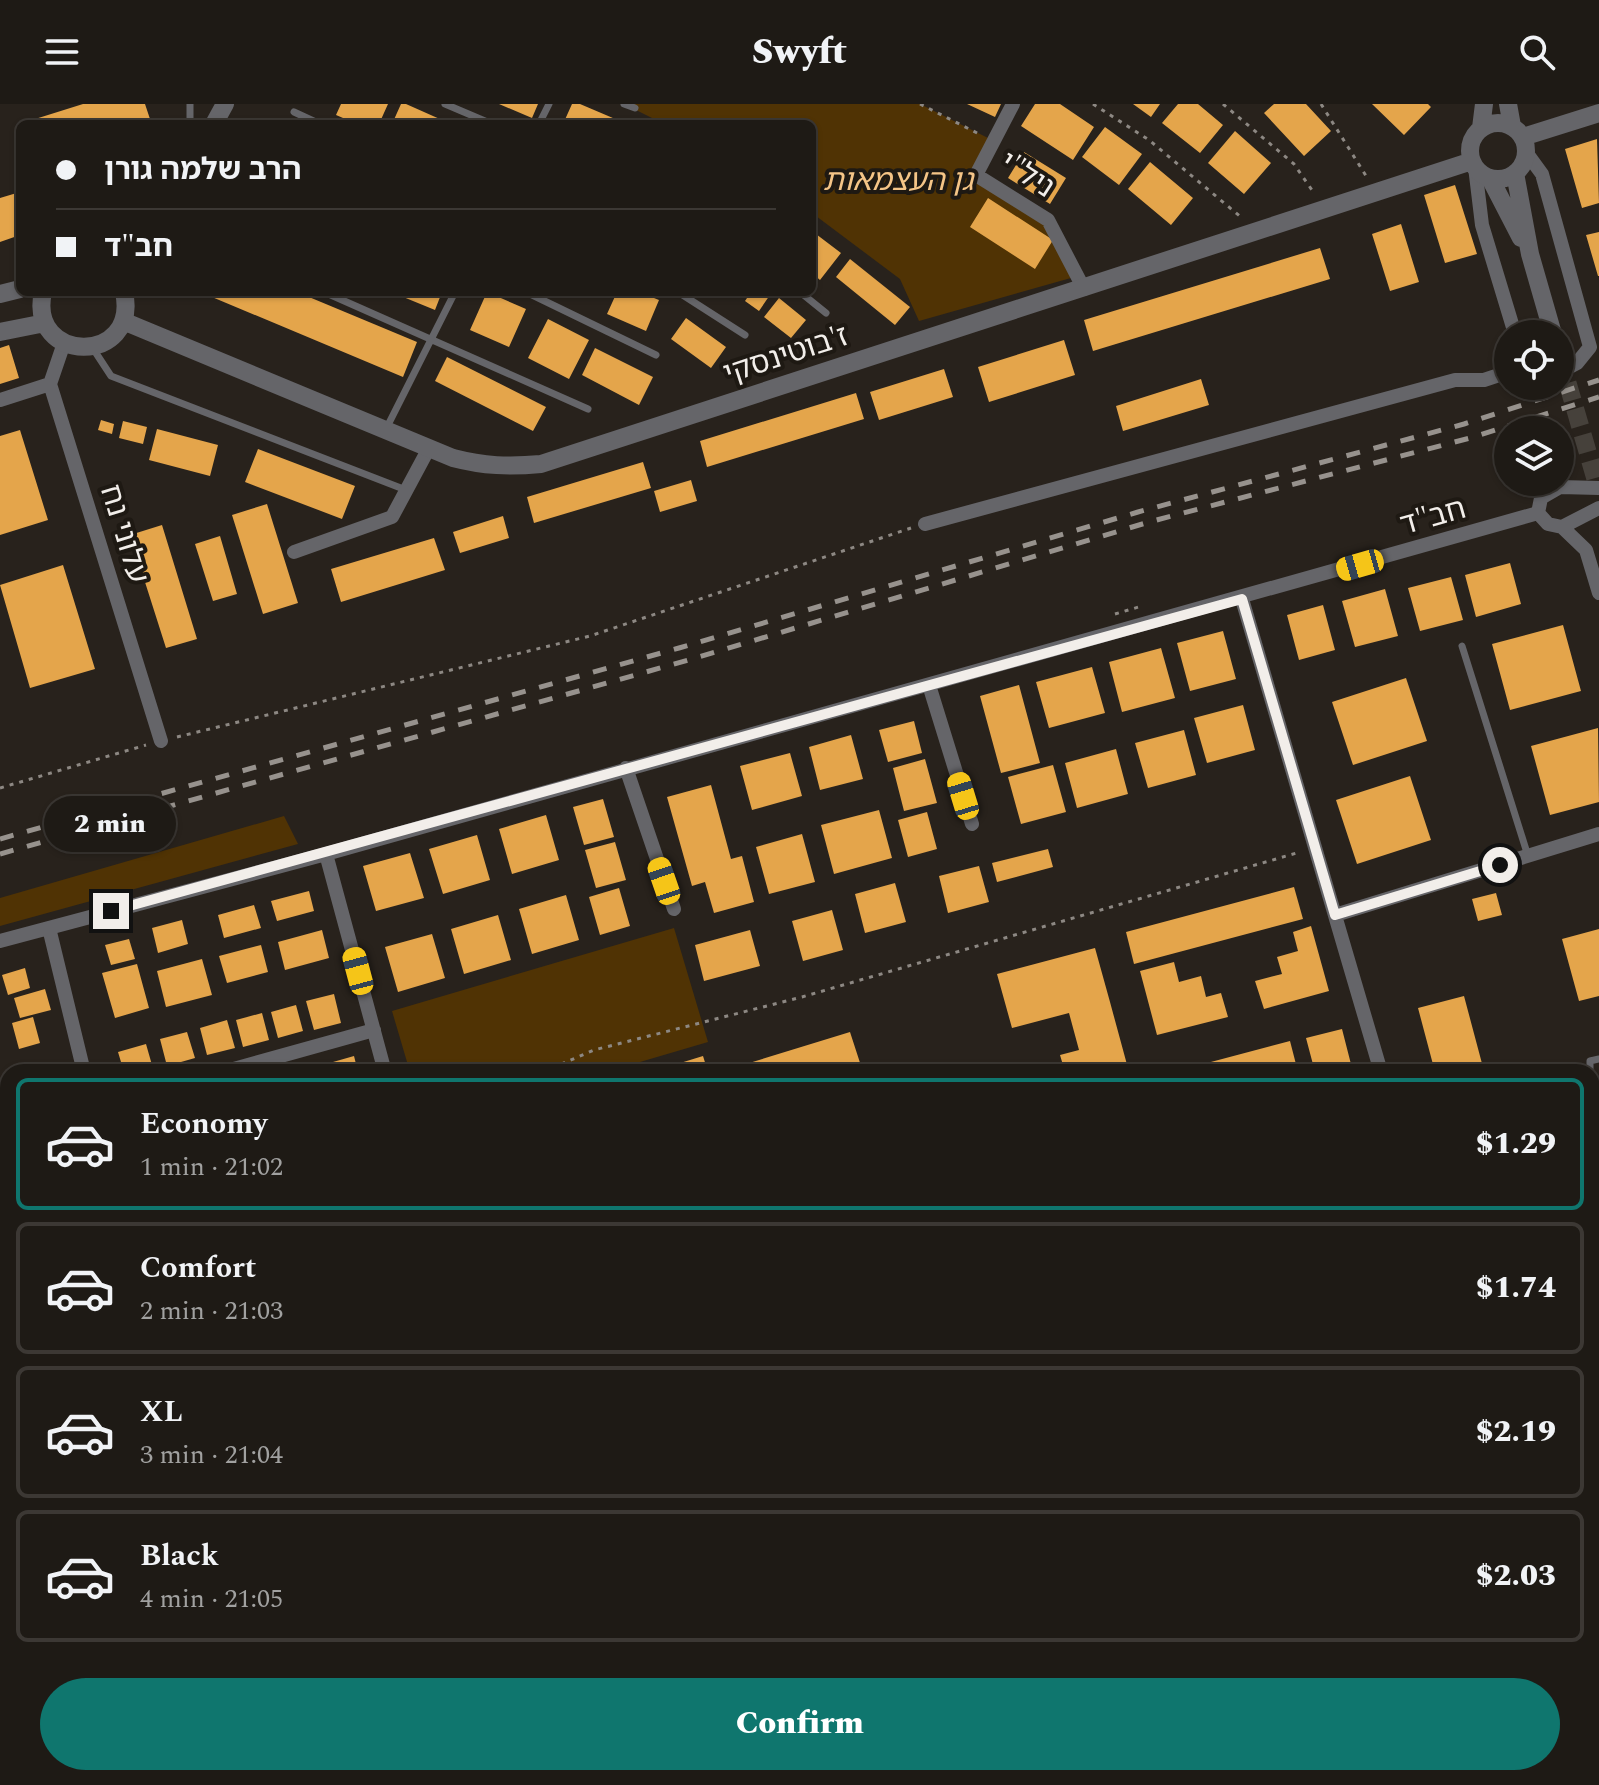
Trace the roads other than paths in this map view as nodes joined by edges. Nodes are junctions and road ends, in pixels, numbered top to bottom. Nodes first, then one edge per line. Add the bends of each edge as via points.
1 (445, 104) edge
2 (624, 104) edge
3 (1013, 104) edge
4 (1484, 104) edge
5 (1508, 104) edge
6 (635, 108) dead end
7 (294, 112) dead end
8 (1599, 113) edge
9 (311, 120) edge
10 (483, 120) edge
11 (1481, 128) junction
12 (1521, 139) junction
13 (1479, 168) junction
14 (1515, 173) junction
15 (1530, 254) junction
16 (1084, 289) junction
17 (43, 296) edge
18 (124, 296) edge
19 (334, 296) edge
20 (453, 296) edge
21 (534, 296) edge
22 (684, 296) edge
23 (805, 296) edge
24 (826, 313) dead end
25 (1511, 320) edge
26 (1549, 320) edge
27 (1592, 320) edge
28 (123, 321) junction
29 (45, 323) junction
30 (0, 332) edge
31 (745, 335) dead end
32 (432, 337) junction
33 (64, 343) junction
34 (92, 347) junction
35 (656, 355) dead end
36 (1574, 363) edge
37 (1494, 377) edge
38 (50, 384) junction
39 (0, 400) edge
40 (588, 409) dead end
41 (386, 429) junction
42 (429, 448) junction
43 (1599, 488) edge
44 (406, 490) junction
45 (1599, 508) edge
46 (1538, 513) junction
47 (925, 524) road end
48 (1562, 527) junction
49 (294, 552) dead end
50 (1599, 593) edge
51 (1242, 599) junction
52 (1462, 646) dead end
53 (929, 685) junction
54 (161, 741) road end
55 (626, 768) junction
56 (972, 824) dead end
57 (1599, 834) edge
58 (326, 854) junction
59 (1528, 856) junction
60 (674, 909) dead end
61 (1335, 915) junction
62 (49, 928) junction
63 (0, 941) edge
64 (374, 1030) junction
65 (82, 1064) edge
66 (252, 1064) edge
67 (383, 1064) edge
68 (1379, 1064) edge

1 - 10 lane
2 - 6 lane
3 - 16 street, ניל"י via 976,175 1048,220
4 - 11 street
5 - 12 street
7 - 9 lane
8 - 12 street
11 - 12 street via 1496,123
11 - 13 street via 1472,140
12 - 14 street
12 - 27 street via 1542,174
13 - 14 street via 1499,179
13 - 15 street
13 - 16 street, ז'בוטינסקי via 1375,193
13 - 25 street via 1482,225
14 - 15 street
15 - 26 street
16 - 42 street, ז'בוטינסקי via 541,464 484,466
17 - 29 street
18 - 28 street
19 - 32 lane
20 - 32 lane
21 - 35 lane
22 - 31 lane
23 - 24 lane
27 - 36 street via 1590,347
28 - 34 street via 116,333
28 - 41 street, ז'בוטינסקי
29 - 30 street
29 - 33 street
32 - 40 lane
32 - 41 lane
33 - 34 street
33 - 38 street
34 - 44 lane via 111,376
37 - 47 street via 1455,380
38 - 39 street
38 - 54 street, עלוני נח
41 - 42 street, ז'בוטינסקי
42 - 44 street
43 - 46 street via 1552,489 1541,498
44 - 49 street via 392,517
45 - 48 street
46 - 48 street via 1548,524
46 - 51 street, חב"ד
48 - 50 street via 1586,550
51 - 53 street, חב"ד
51 - 61 street
52 - 59 lane
53 - 55 street, חב"ד
53 - 56 street
55 - 58 street, חב"ד
55 - 60 street
57 - 59 street
58 - 62 street, חב"ד
58 - 64 street
59 - 61 street
61 - 68 street
62 - 63 street, חב"ד
62 - 65 street
64 - 66 street
64 - 67 street

